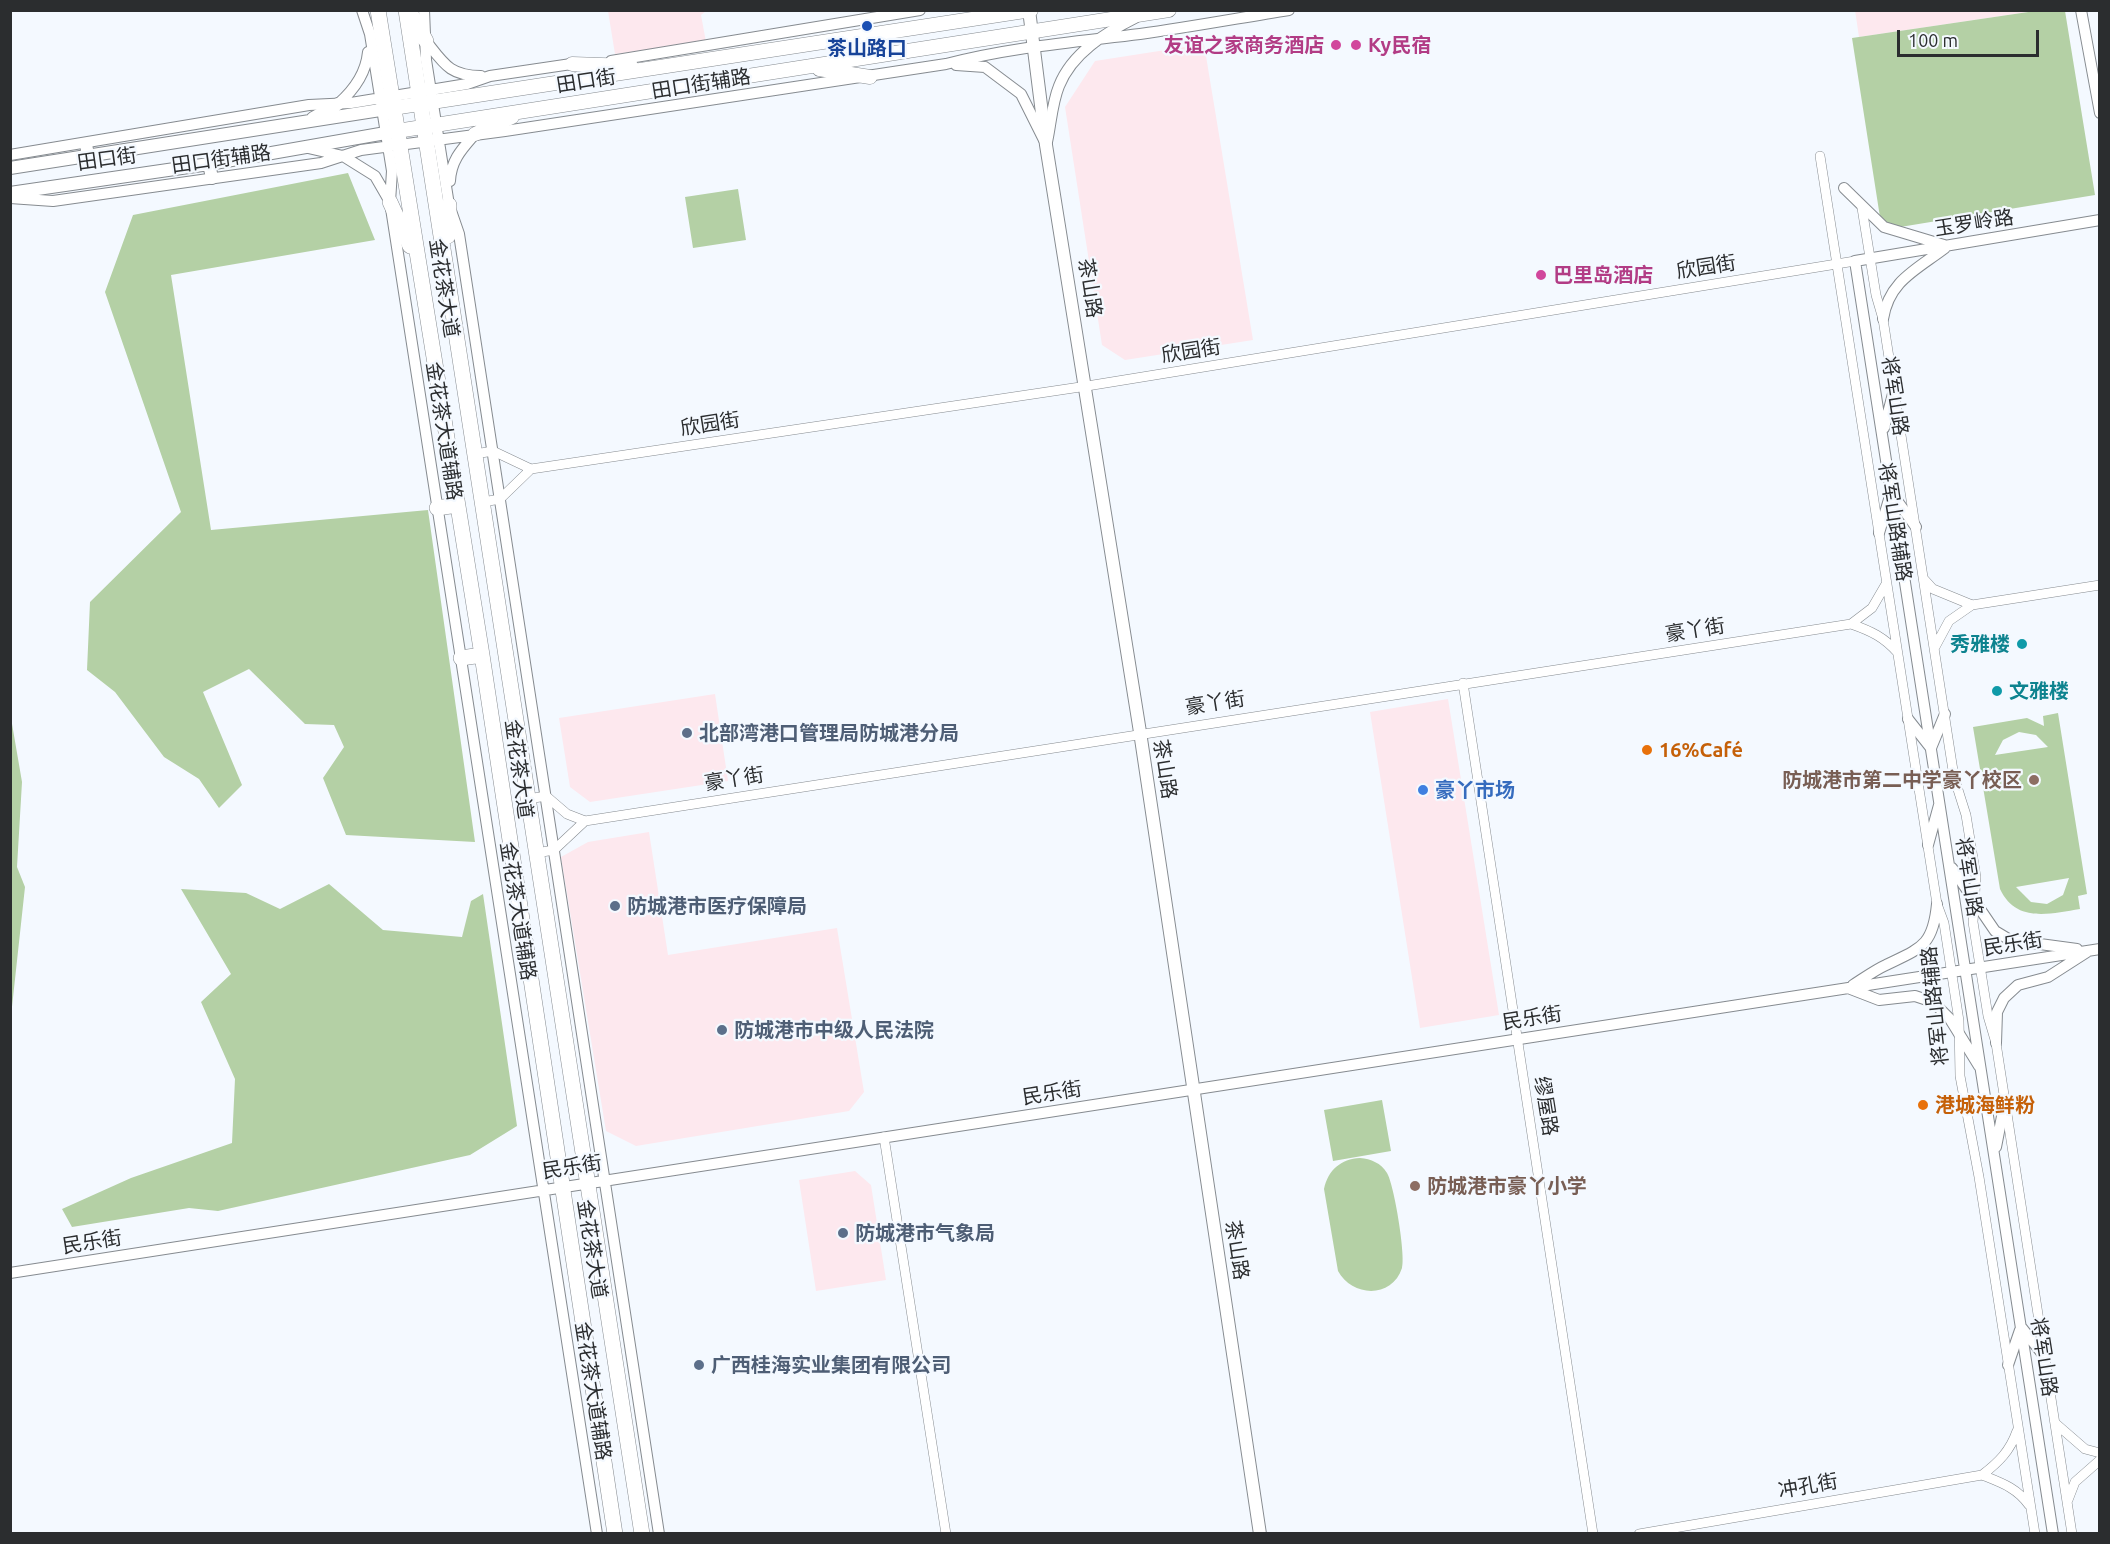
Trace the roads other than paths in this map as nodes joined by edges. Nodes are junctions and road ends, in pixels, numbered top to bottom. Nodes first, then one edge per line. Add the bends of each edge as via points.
1 (362, 10) edge
2 (378, 10) edge
3 (408, 10) edge
4 (424, 10) edge
5 (920, 10) edge
6 (1169, 10) edge
7 (1289, 10) edge
8 (2081, 10) edge
9 (1030, 11) edge
10 (1142, 15) junction
11 (1032, 32) junction
12 (370, 34) junction
13 (1099, 37) junction
14 (426, 41) junction
15 (1034, 46) junction
16 (572, 64) junction
17 (946, 64) junction
18 (805, 67) junction
19 (663, 68) junction
20 (490, 76) junction
21 (870, 76) junction
22 (426, 97) junction
23 (387, 103) junction
24 (338, 104) junction
25 (527, 110) junction
26 (2100, 113) edge
27 (299, 124) junction
28 (431, 132) junction
29 (475, 134) junction
30 (392, 138) junction
31 (1046, 145) junction
32 (305, 148) junction
33 (87, 150) junction
34 (10, 156) edge
35 (344, 156) junction
36 (1820, 156) dead end
37 (209, 164) junction
38 (10, 168) edge
39 (212, 178) junction
40 (1844, 188) dead end
41 (10, 195) edge
42 (390, 202) junction
43 (449, 205) junction
44 (1862, 208) junction
45 (2100, 220) edge
46 (1947, 246) junction
47 (1870, 258) junction
48 (1855, 261) junction
49 (1837, 264) junction
50 (419, 265) junction
51 (446, 269) junction
52 (1883, 319) junction
53 (1086, 386) junction
54 (1894, 390) junction
55 (1882, 434) junction
56 (493, 451) junction
57 (475, 454) junction
58 (531, 469) junction
59 (1891, 493) junction
60 (500, 499) junction
61 (483, 502) junction
62 (457, 505) junction
63 (437, 508) junction
64 (1916, 527) junction
65 (1879, 533) junction
66 (1923, 578) junction
67 (1887, 582) junction
68 (2100, 585) edge
69 (1972, 605) junction
70 (1851, 624) junction
71 (1935, 650) junction
72 (1898, 653) junction
73 (482, 656) junction
74 (461, 658) junction
75 (1463, 683) junction
76 (1945, 714) junction
77 (1908, 719) junction
78 (1140, 732) junction
79 (1931, 748) junction
80 (546, 796) junction
81 (528, 799) junction
82 (1940, 802) junction
83 (585, 821) junction
84 (1928, 845) junction
85 (554, 850) junction
86 (536, 853) junction
87 (511, 856) junction
88 (492, 859) junction
89 (1949, 863) junction
90 (1974, 903) junction
91 (1937, 904) junction
92 (2094, 949) edge
93 (1980, 967) junction
94 (1966, 969) junction
95 (1952, 971) junction
96 (1848, 987) junction
97 (1959, 1034) junction
98 (1517, 1039) junction
99 (1996, 1043) junction
100 (1981, 1070) junction
101 (1194, 1089) junction
102 (2005, 1101) junction
103 (884, 1137) junction
104 (1995, 1156) junction
105 (605, 1180) junction
106 (589, 1183) junction
107 (561, 1187) junction
108 (543, 1190) junction
109 (10, 1273) edge
110 (2021, 1327) junction
111 (2044, 1356) junction
112 (2008, 1365) junction
113 (2055, 1422) junction
114 (2018, 1428) junction
115 (2100, 1453) edge
116 (2100, 1460) edge
117 (1982, 1475) junction
118 (2067, 1502) junction
119 (2031, 1507) junction
120 (597, 1533) edge
121 (615, 1533) edge
122 (642, 1533) edge
123 (659, 1533) edge
124 (946, 1533) edge
125 (1260, 1533) edge
126 (1593, 1533) edge
127 (1639, 1533) edge
128 (2035, 1533) edge
129 (2053, 1533) edge
130 (2072, 1533) edge

1 - 12 street
2 - 23 highway, 金花茶大道
3 - 14 highway
3 - 22 highway, 金花茶大道
4 - 14 street
5 - 16 street, 田口街辅路 via 691,49
6 - 10 main road, 田口街
7 - 13 street, 田口街辅路
8 - 26 street
9 - 11 main road, 茶山路
9 - 19 main road, 田口街
10 - 11 main road, 田口街
10 - 13 street
11 - 15 main road, 茶山路
11 - 18 main road, 田口街
12 - 23 street
12 - 24 street via 367,66
13 - 15 street, 田口街辅路
13 - 31 street via 1075,61 1059,85
14 - 20 street via 446,68 466,76
14 - 22 street
15 - 17 street, 田口街辅路
15 - 31 main road, 茶山路
16 - 19 main road
16 - 20 street, 田口街辅路
17 - 21 street, 田口街辅路
17 - 31 street via 985,67 1021,94
18 - 21 main road
18 - 25 main road, 田口街
19 - 22 main road, 田口街
20 - 22 street, 田口街辅路
21 - 29 street, 田口街辅路
22 - 23 main road, 田口街
22 - 28 highway, 金花茶大道
23 - 24 street, 田口街辅路
23 - 27 main road, 田口街
23 - 30 highway, 金花茶大道
24 - 27 main road
24 - 33 street, 田口街辅路 via 287,109
25 - 28 main road, 田口街
25 - 29 main road
27 - 33 main road, 田口街
28 - 29 street, 田口街辅路
28 - 30 main road, 田口街
28 - 43 street
28 - 51 highway, 金花茶大道
29 - 43 street via 457,154 450,169
30 - 32 main road, 田口街
30 - 35 street, 田口街辅路
30 - 42 street, 金花茶大道辅路
30 - 50 highway, 金花茶大道
31 - 53 main road, 茶山路
32 - 35 street
32 - 37 main road, 田口街
33 - 34 street, 田口街辅路
33 - 38 main road, 田口街
35 - 39 street, 田口街辅路 via 321,163
35 - 42 street via 375,176
36 - 49 street, 将军山路辅路
37 - 39 main road
37 - 41 main road, 田口街
39 - 41 street, 田口街辅路 via 53,201
40 - 44 street
42 - 50 highway
42 - 63 street, 金花茶大道辅路
43 - 51 highway
43 - 56 street via 459,234
44 - 46 street via 1884,227
44 - 47 street, 将军山路辅路
45 - 46 street, 玉罗岭路
46 - 47 street, 玉罗岭路
46 - 52 street via 1893,288
47 - 48 street, 玉罗岭路
47 - 52 street, 将军山路辅路
48 - 49 street, 欣园街
48 - 55 street, 将军山路
49 - 53 street, 欣园街
49 - 65 street, 将军山路辅路
50 - 62 highway, 金花茶大道
51 - 57 highway, 金花茶大道
52 - 54 street, 将军山路辅路
53 - 58 street, 欣园街
53 - 78 main road, 茶山路
54 - 55 street
54 - 64 street, 将军山路辅路
55 - 59 street, 将军山路
56 - 57 street
56 - 58 street
56 - 60 street
57 - 61 highway, 金花茶大道
58 - 60 street
59 - 64 street
59 - 65 street
59 - 79 street, 将军山路
60 - 61 street
60 - 80 street
61 - 81 highway, 金花茶大道
62 - 63 highway
62 - 73 highway, 金花茶大道
63 - 74 street, 金花茶大道辅路
64 - 66 street, 将军山路辅路
65 - 67 street, 将军山路辅路
66 - 69 street via 1933,589
66 - 71 street, 将军山路辅路
67 - 70 street via 1872,608
67 - 72 street, 将军山路辅路
68 - 69 street
69 - 71 street via 1949,621
70 - 72 street via 1874,632
70 - 75 street, 豪丫街
71 - 76 street, 将军山路辅路
72 - 77 street, 将军山路辅路
73 - 74 highway
73 - 87 highway, 金花茶大道
74 - 88 street, 金花茶大道辅路
75 - 78 street, 豪丫街
75 - 98 street, 缪屋路
76 - 79 street
76 - 90 street, 将军山路辅路 via 1976,877
77 - 79 street
77 - 84 street, 将军山路辅路
78 - 83 street, 豪丫街
78 - 101 main road, 茶山路
79 - 82 street, 将军山路
80 - 81 street
80 - 83 street via 567,814
80 - 85 street
81 - 86 highway, 金花茶大道
82 - 84 street
82 - 89 street, 将军山路
83 - 85 street
84 - 91 street, 将军山路辅路
85 - 86 street
85 - 105 street
86 - 106 highway, 金花茶大道
87 - 88 street
87 - 107 highway, 金花茶大道
88 - 108 street, 金花茶大道辅路
89 - 90 street
89 - 94 street, 将军山路
90 - 92 street via 1995,932 2010,940
90 - 93 street, 将军山路辅路
91 - 95 street, 将军山路辅路
91 - 96 street via 1929,939 1917,951
92 - 93 street, 民乐街
92 - 99 street via 2048,977 2018,986 2004,998 1998,1012
93 - 94 street, 民乐街
93 - 99 street, 将军山路辅路
94 - 95 street, 民乐街
94 - 100 street, 将军山路
95 - 96 street, 民乐街
95 - 97 street, 将军山路辅路
96 - 97 street via 1879,1000 1915,996 1933,1002 1946,1013
96 - 98 street, 民乐街
97 - 100 street
97 - 112 street, 将军山路辅路 via 1960,1076
98 - 101 street, 民乐街
98 - 126 street, 缪屋路
99 - 102 street, 将军山路辅路
100 - 104 street, 将军山路
101 - 103 street, 民乐街
101 - 125 main road, 茶山路
102 - 104 street
102 - 111 street, 将军山路辅路
103 - 105 street, 民乐街
103 - 124 street
104 - 110 street, 将军山路
105 - 106 street, 民乐街
105 - 123 street
106 - 107 street, 民乐街
106 - 122 highway, 金花茶大道
107 - 108 street, 民乐街
107 - 121 highway, 金花茶大道
108 - 109 street, 民乐街
108 - 120 street, 金花茶大道辅路
110 - 111 street
110 - 112 street
110 - 129 street, 将军山路
111 - 113 street, 将军山路辅路
112 - 114 street, 将军山路辅路
113 - 115 street via 2085,1449
113 - 118 street, 将军山路辅路
114 - 117 street via 2013,1445
114 - 119 street, 将军山路辅路
116 - 118 street via 2075,1482
117 - 119 street via 2011,1487
117 - 127 street, 冲孔街
118 - 130 street, 将军山路辅路
119 - 128 street, 将军山路辅路

